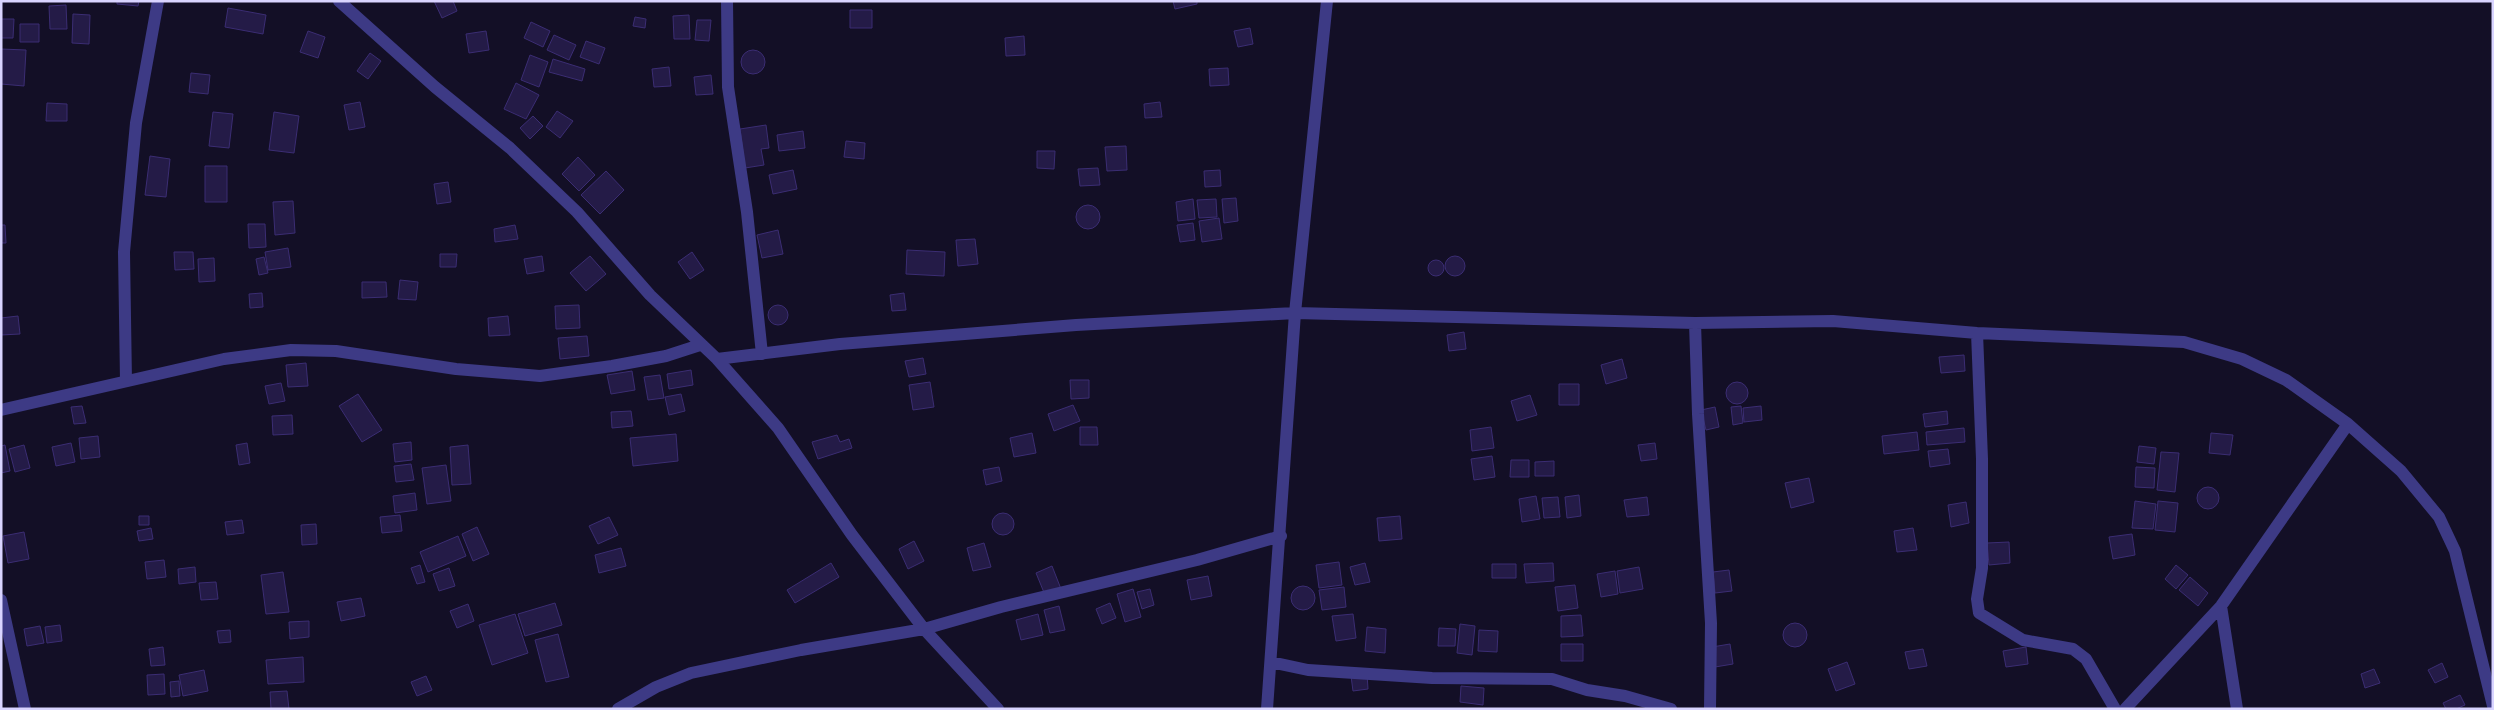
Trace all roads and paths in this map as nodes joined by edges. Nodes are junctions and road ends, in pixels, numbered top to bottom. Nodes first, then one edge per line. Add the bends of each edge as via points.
1 (158, 1) edge
2 (339, 1) edge
3 (727, 1) edge
4 (1327, 1) edge
5 (1295, 313) junction
6 (1695, 323) junction
7 (1977, 333) junction
8 (700, 345) junction
9 (762, 354) junction
10 (717, 359) junction
11 (126, 381) junction
12 (1, 410) edge
13 (2348, 424) junction
14 (1281, 536) junction
15 (1, 600) edge
16 (2221, 606) junction
17 (924, 628) junction
18 (1271, 662) junction
19 (2493, 706) edge
20 (25, 709) edge
21 (618, 709) edge
22 (998, 709) edge
23 (1267, 709) edge
24 (1671, 709) edge
25 (1710, 709) edge
26 (2115, 709) edge
27 (2125, 709) edge
28 (2237, 709) edge

1 - 11 street via 136,123 124,252
2 - 8 street via 435,87 510,148 577,212 650,295
3 - 9 street via 728,87 747,212
4 - 5 street
5 - 6 street
5 - 9 street via 1067,326 840,344
5 - 14 street
6 - 7 street via 1833,321
6 - 25 street via 1712,623
7 - 13 street via 2184,342 2242,359 2286,380
7 - 26 street via 1982,460 1982,568 1978,613 2023,640 2073,649 2086,659
8 - 10 street
8 - 11 street via 666,356 540,376 456,369 336,351 291,350 224,359
9 - 10 street
10 - 17 street via 778,428 852,535
11 - 12 street
13 - 16 street
13 - 19 street via 2401,471 2439,517 2455,551
14 - 17 street
14 - 18 street
15 - 20 street
16 - 27 street
16 - 28 street
17 - 21 street via 691,673 656,687
17 - 22 street
18 - 23 street
18 - 24 street via 1308,670 1414,677 1552,679

